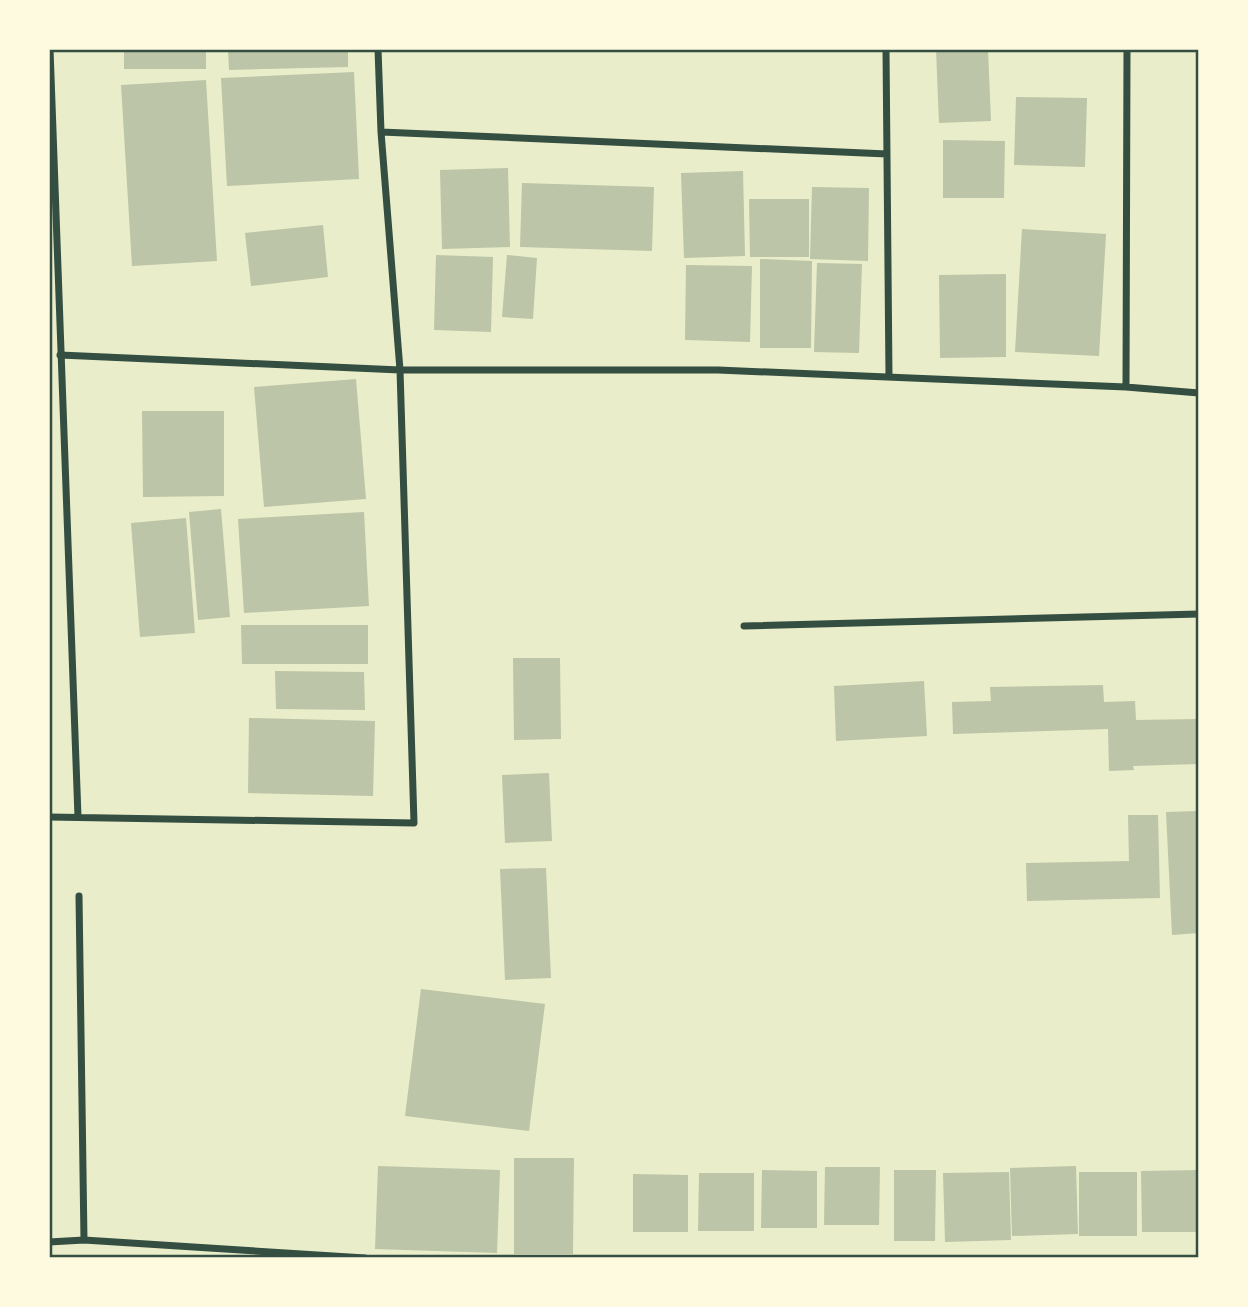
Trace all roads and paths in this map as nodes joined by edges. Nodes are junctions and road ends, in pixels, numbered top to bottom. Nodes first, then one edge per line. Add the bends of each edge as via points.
1 (50, 49) edge
2 (378, 49) edge
3 (886, 49) edge
4 (1127, 49) edge
5 (381, 132) junction
6 (887, 155) junction
7 (60, 355) junction
8 (400, 370) junction
9 (889, 377) junction
10 (1126, 387) junction
11 (1199, 393) edge
12 (1199, 614) edge
13 (744, 626) dead end
14 (49, 817) edge
15 (78, 817) junction
16 (79, 896) dead end
17 (84, 1240) junction
18 (49, 1242) edge
19 (365, 1258) edge

1 - 7 street
2 - 5 street
3 - 6 street
4 - 10 street
5 - 6 street
5 - 8 street
6 - 9 street
7 - 8 street
7 - 15 street
8 - 9 street via 718,370
8 - 15 street via 414,822
9 - 10 street
10 - 11 street
12 - 13 street
14 - 15 street
16 - 17 street
17 - 18 street
17 - 19 street

